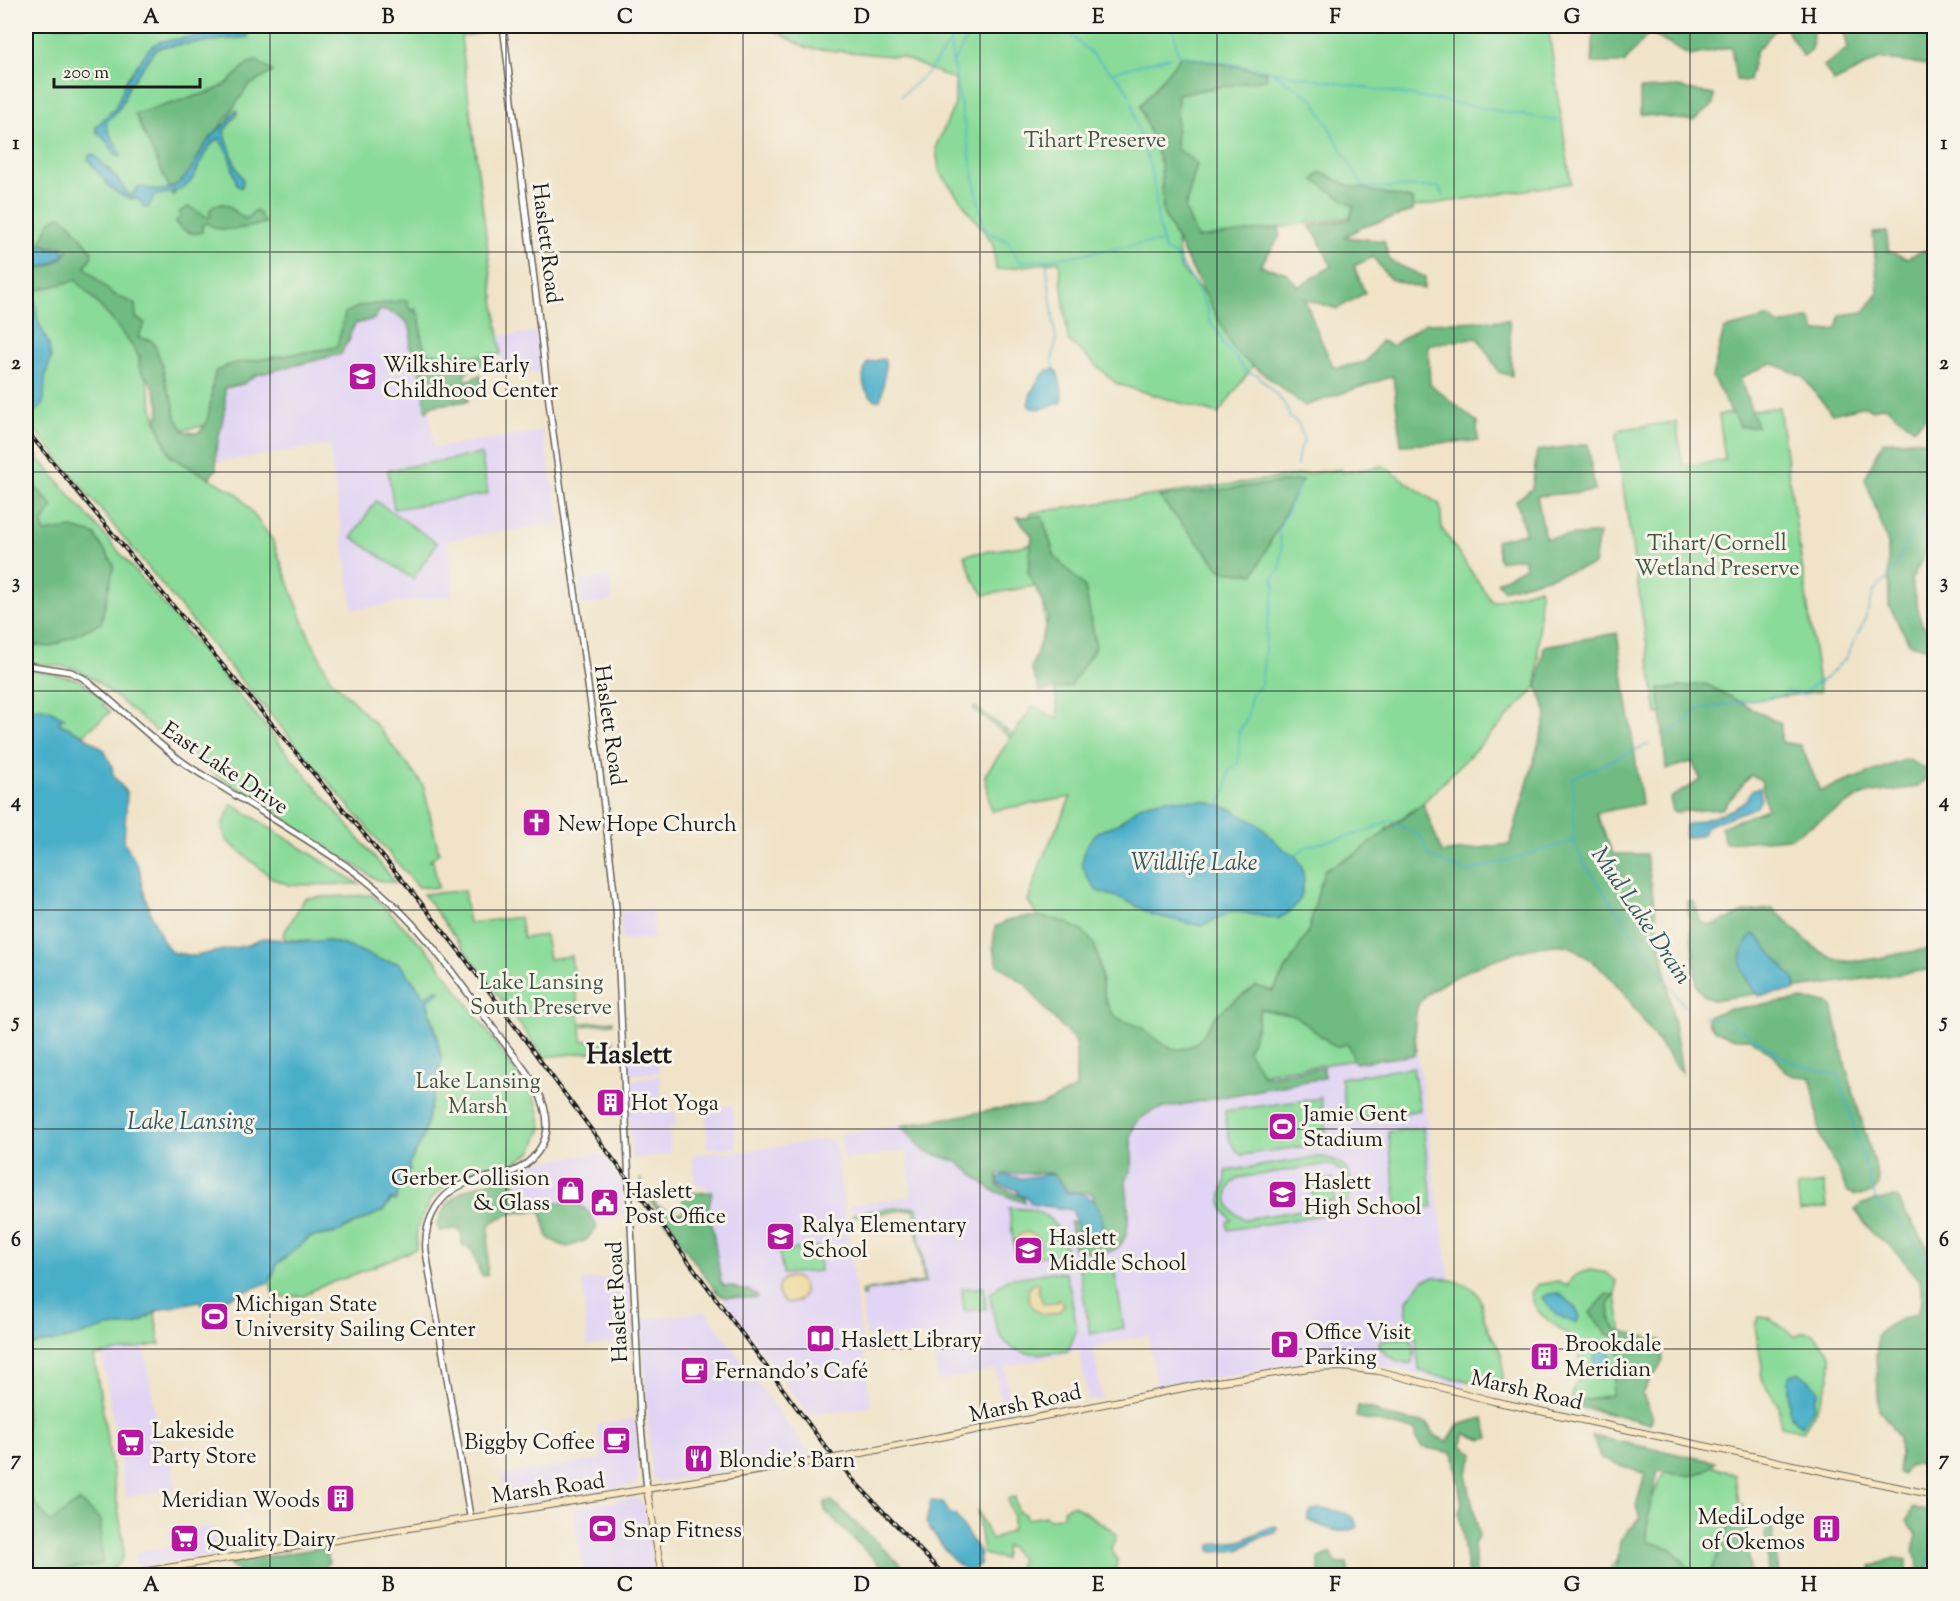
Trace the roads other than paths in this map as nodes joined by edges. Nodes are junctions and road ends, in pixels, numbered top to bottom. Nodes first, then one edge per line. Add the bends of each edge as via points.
1 (502, 26) edge
2 (26, 665) edge
3 (647, 1490) junction
4 (1935, 1495) edge
5 (471, 1516) junction
6 (118, 1575) edge
7 (128, 1575) edge
8 (662, 1575) edge

1 - 3 street, Haslett Road via 616,908 640,1416
2 - 5 street, East Lake Drive via 71,672 83,678 181,761 376,889 407,917 447,965 542,1100 547,1134 534,1156 512,1172 468,1182 449,1192 435,1208 426,1232 445,1375
3 - 4 main road, Marsh Road, bridge via 930,1441 1184,1387 1291,1370 1342,1367 1379,1371 1493,1401
3 - 5 main road, Marsh Road
3 - 8 main road, Haslett Road
5 - 7 main road, Marsh Road
6 - 7 main road, Marsh Road

